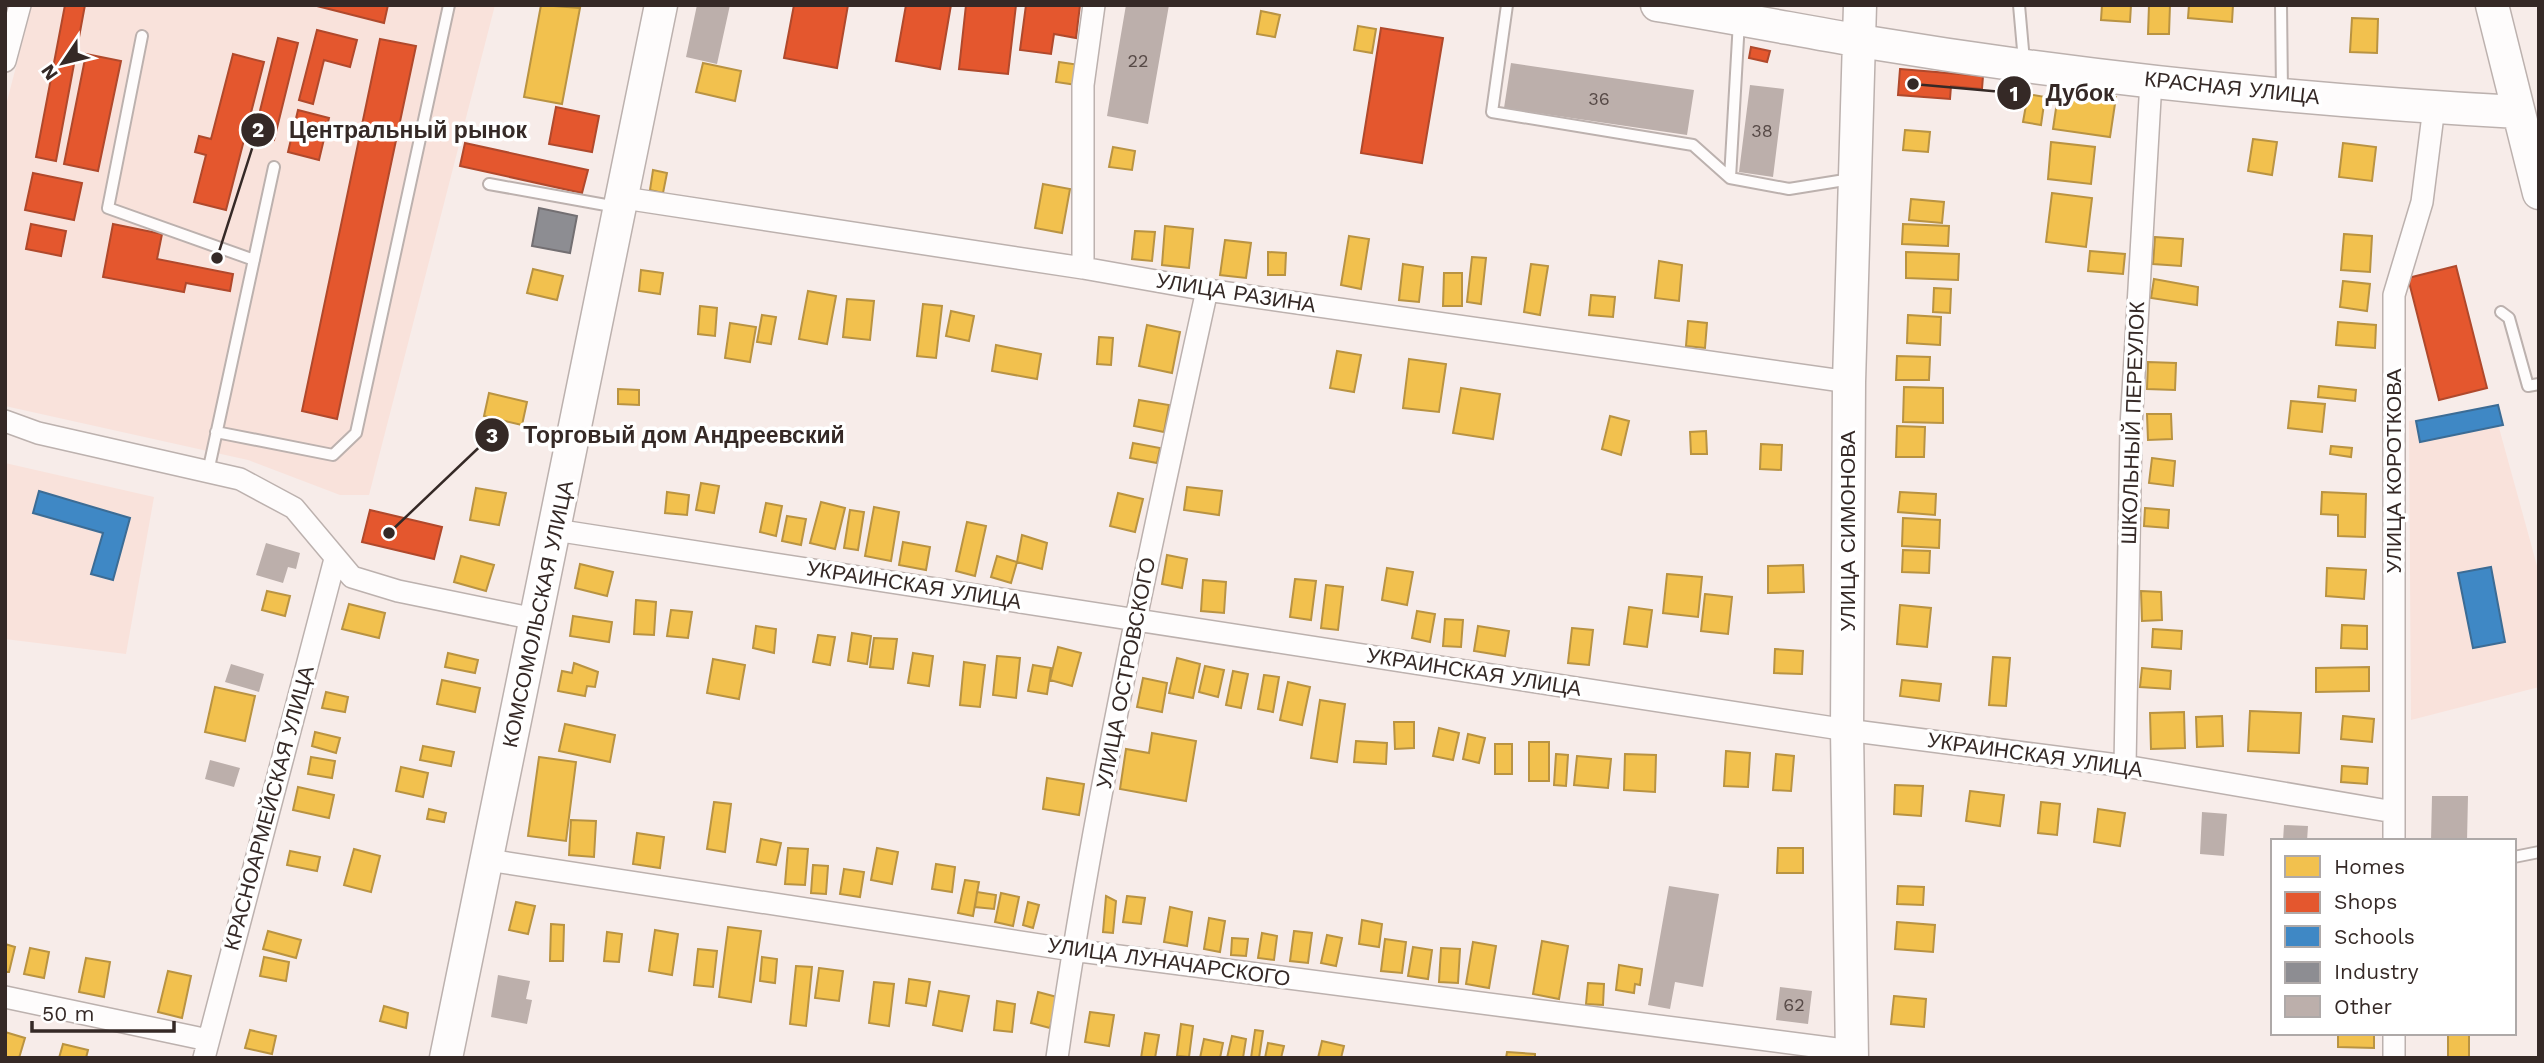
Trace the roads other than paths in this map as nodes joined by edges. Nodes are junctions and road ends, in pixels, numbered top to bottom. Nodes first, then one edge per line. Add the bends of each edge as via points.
1 (20, 5) edge
2 (449, 5) edge
3 (661, 5) edge
4 (1094, 5) edge
5 (1507, 5) edge
6 (1657, 5) edge
7 (1860, 5) edge
8 (2020, 5) edge
9 (2281, 5) edge
10 (2492, 5) edge
11 (1739, 18) junction
12 (142, 36) dead end
13 (1861, 41) junction
14 (5, 61) edge
15 (2024, 64) junction
16 (2151, 81) junction
17 (2282, 93) junction
18 (2434, 107) junction
19 (2528, 112) edge
20 (274, 167) dead end
21 (1730, 178) junction
22 (1853, 179) junction
23 (489, 184) dead end
24 (2539, 193) edge
25 (623, 203) junction
26 (254, 260) junction
27 (1083, 268) junction
28 (1207, 290) junction
29 (2501, 312) dead end
30 (1849, 382) junction
31 (2539, 384) edge
32 (5, 421) edge
33 (216, 432) junction
34 (208, 472) junction
35 (555, 530) junction
36 (335, 559) junction
37 (535, 619) junction
38 (1135, 619) junction
39 (1847, 730) junction
40 (2125, 766) junction
41 (2393, 812) junction
42 (2394, 839) edge
43 (2539, 852) edge
44 (2516, 858) edge
45 (488, 860) junction
46 (1072, 950) junction
47 (5, 997) edge
48 (2394, 1035) edge
49 (206, 1049) edge
50 (1852, 1054) edge
51 (446, 1058) edge
52 (1057, 1058) edge
53 (2394, 1058) edge

1 - 14 street
2 - 33 lane via 356,433 333,455
3 - 25 street, КОМСОМОЛЬСКАЯ УЛИЦА
4 - 27 street via 1083,85
5 - 21 lane via 1492,112 1693,145
6 - 11 street, КРАСНАЯ УЛИЦА
7 - 13 street, УЛИЦА СИМОНОВА
8 - 15 lane
9 - 17 lane
10 - 19 street
11 - 13 street, КРАСНАЯ УЛИЦА
11 - 21 lane
12 - 26 lane via 108,208
13 - 15 street, КРАСНАЯ УЛИЦА
13 - 22 street, УЛИЦА СИМОНОВА
15 - 16 street, КРАСНАЯ УЛИЦА
16 - 17 street, КРАСНАЯ УЛИЦА
16 - 40 street, ШКОЛЬНЫЙ ПЕРЕУЛОК via 2130,427
17 - 18 street, КРАСНАЯ УЛИЦА
18 - 19 street, КРАСНАЯ УЛИЦА
18 - 41 street, УЛИЦА КОРОТКОВА via 2422,202 2394,295
19 - 24 street
20 - 26 lane
21 - 22 lane via 1789,188
22 - 30 street, УЛИЦА СИМОНОВА
23 - 25 lane
25 - 27 street, УЛИЦА РАЗИНА
25 - 35 street, КОМСОМОЛЬСКАЯ УЛИЦА
26 - 33 lane
27 - 28 street, УЛИЦА РАЗИНА
28 - 30 street, УЛИЦА РАЗИНА
28 - 38 street, УЛИЦА ОСТРОВСКОГО
29 - 31 lane via 2509,318 2528,386
30 - 39 street, УЛИЦА СИМОНОВА
32 - 34 street via 38,433
33 - 34 lane
34 - 36 street via 240,479 295,508
35 - 37 street, КОМСОМОЛЬСКАЯ УЛИЦА
35 - 38 street, УКРАИНСКАЯ УЛИЦА
36 - 37 street via 352,577 387,588
36 - 49 street, КРАСНОАРМЕЙСКАЯ УЛИЦА
37 - 45 street, КОМСОМОЛЬСКАЯ УЛИЦА
38 - 39 street, УКРАИНСКАЯ УЛИЦА
38 - 46 street, УЛИЦА ОСТРОВСКОГО
39 - 40 street, УКРАИНСКАЯ УЛИЦА
39 - 50 street, УЛИЦА СИМОНОВА
40 - 41 street, УКРАИНСКАЯ УЛИЦА
41 - 42 street, УЛИЦА КОРОТКОВА
43 - 44 lane
45 - 46 street, УЛИЦА ЛУНАЧАРСКОГО
45 - 51 street, КОМСОМОЛЬСКАЯ УЛИЦА
46 - 50 street, УЛИЦА ЛУНАЧАРСКОГО
46 - 52 street, УЛИЦА ОСТРОВСКОГО
47 - 49 street
48 - 53 street

